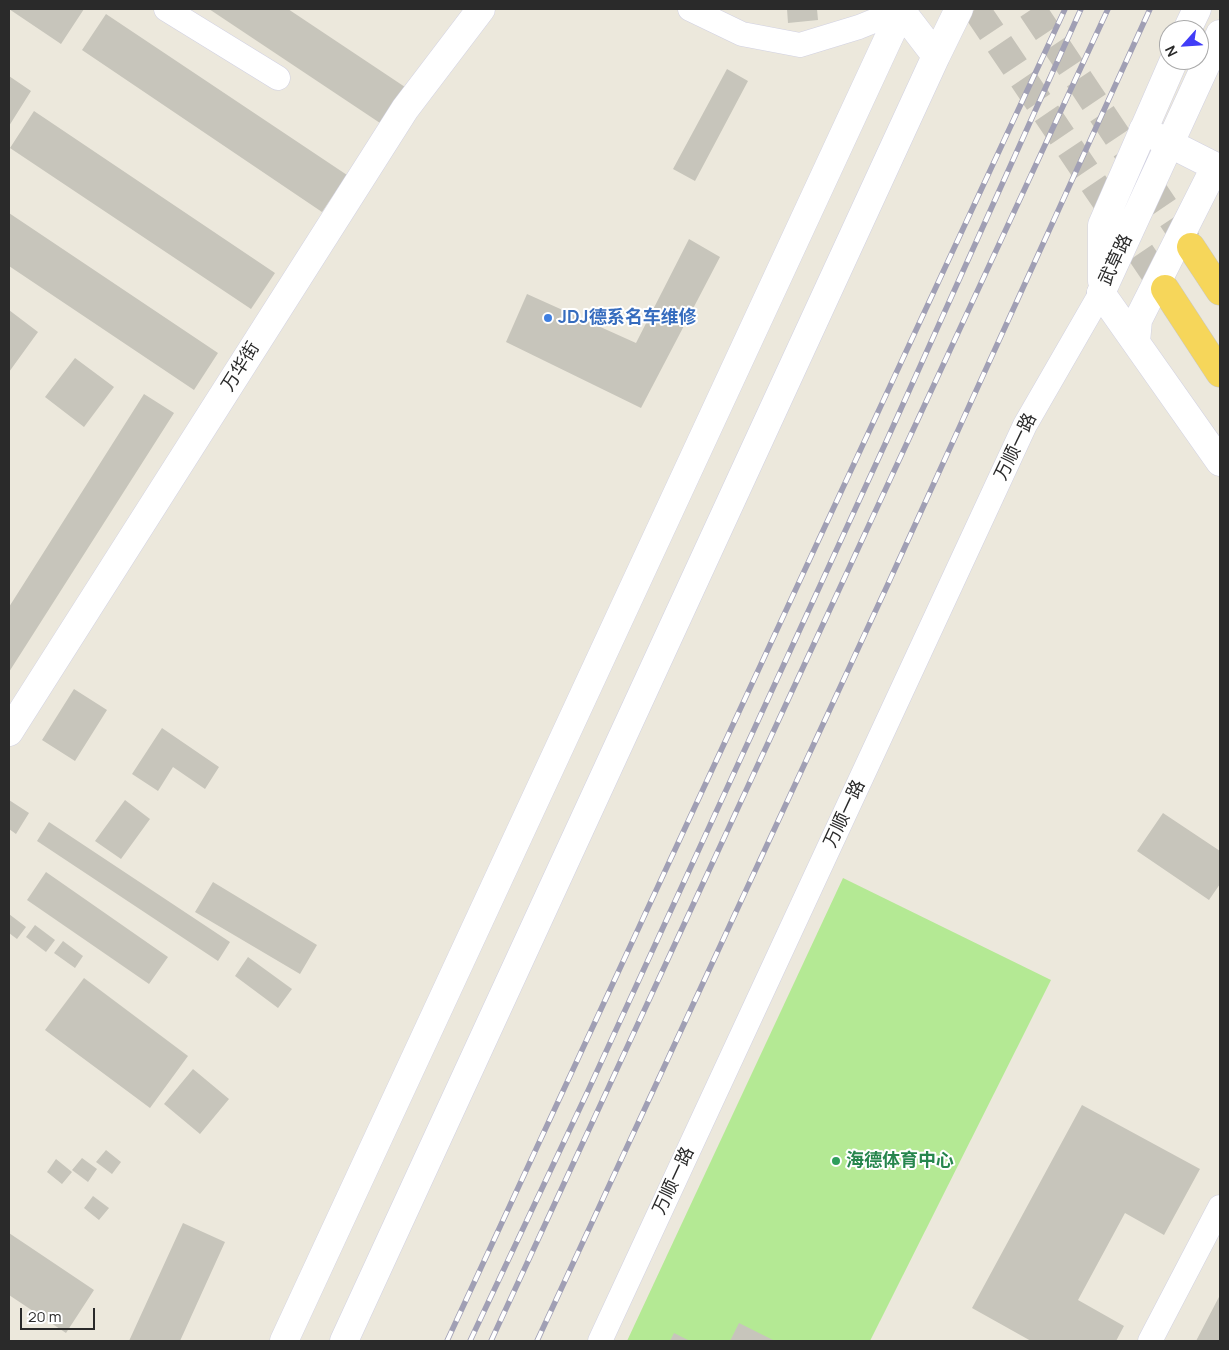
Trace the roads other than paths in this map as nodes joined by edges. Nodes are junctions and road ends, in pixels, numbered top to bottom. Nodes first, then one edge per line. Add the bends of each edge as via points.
1 (166, 9) edge
2 (481, 9) edge
3 (690, 9) edge
4 (901, 9) edge
5 (959, 9) edge
6 (1220, 34) edge
7 (936, 56) junction
8 (1170, 70) edge
9 (278, 78) dead end
10 (1143, 130) junction
11 (1170, 143) junction
12 (1220, 171) edge
13 (1190, 247) tunnel mouth
14 (1165, 289) tunnel mouth
15 (1220, 291) edge
16 (1101, 293) junction
17 (1136, 342) junction
18 (1220, 373) edge
19 (1220, 462) edge
20 (9, 732) edge
21 (1220, 1206) edge
22 (284, 1341) edge
23 (344, 1341) edge
24 (600, 1341) edge
25 (1150, 1341) edge

1 - 9 street
2 - 20 street, 万华街 via 405,109
3 - 4 street via 742,34 800,45 859,27
4 - 7 street
4 - 22 street
5 - 7 street
6 - 11 street, 武草路
7 - 23 street
8 - 10 street, 武草路
10 - 11 street
10 - 16 street, 武草路 via 1102,225
11 - 12 street
11 - 16 street, 武草路
12 - 17 street via 1210,177 1138,320
13 - 15 highway
14 - 18 highway
16 - 17 street
16 - 24 street, 万顺一路 via 1025,426
17 - 19 street
21 - 25 street

